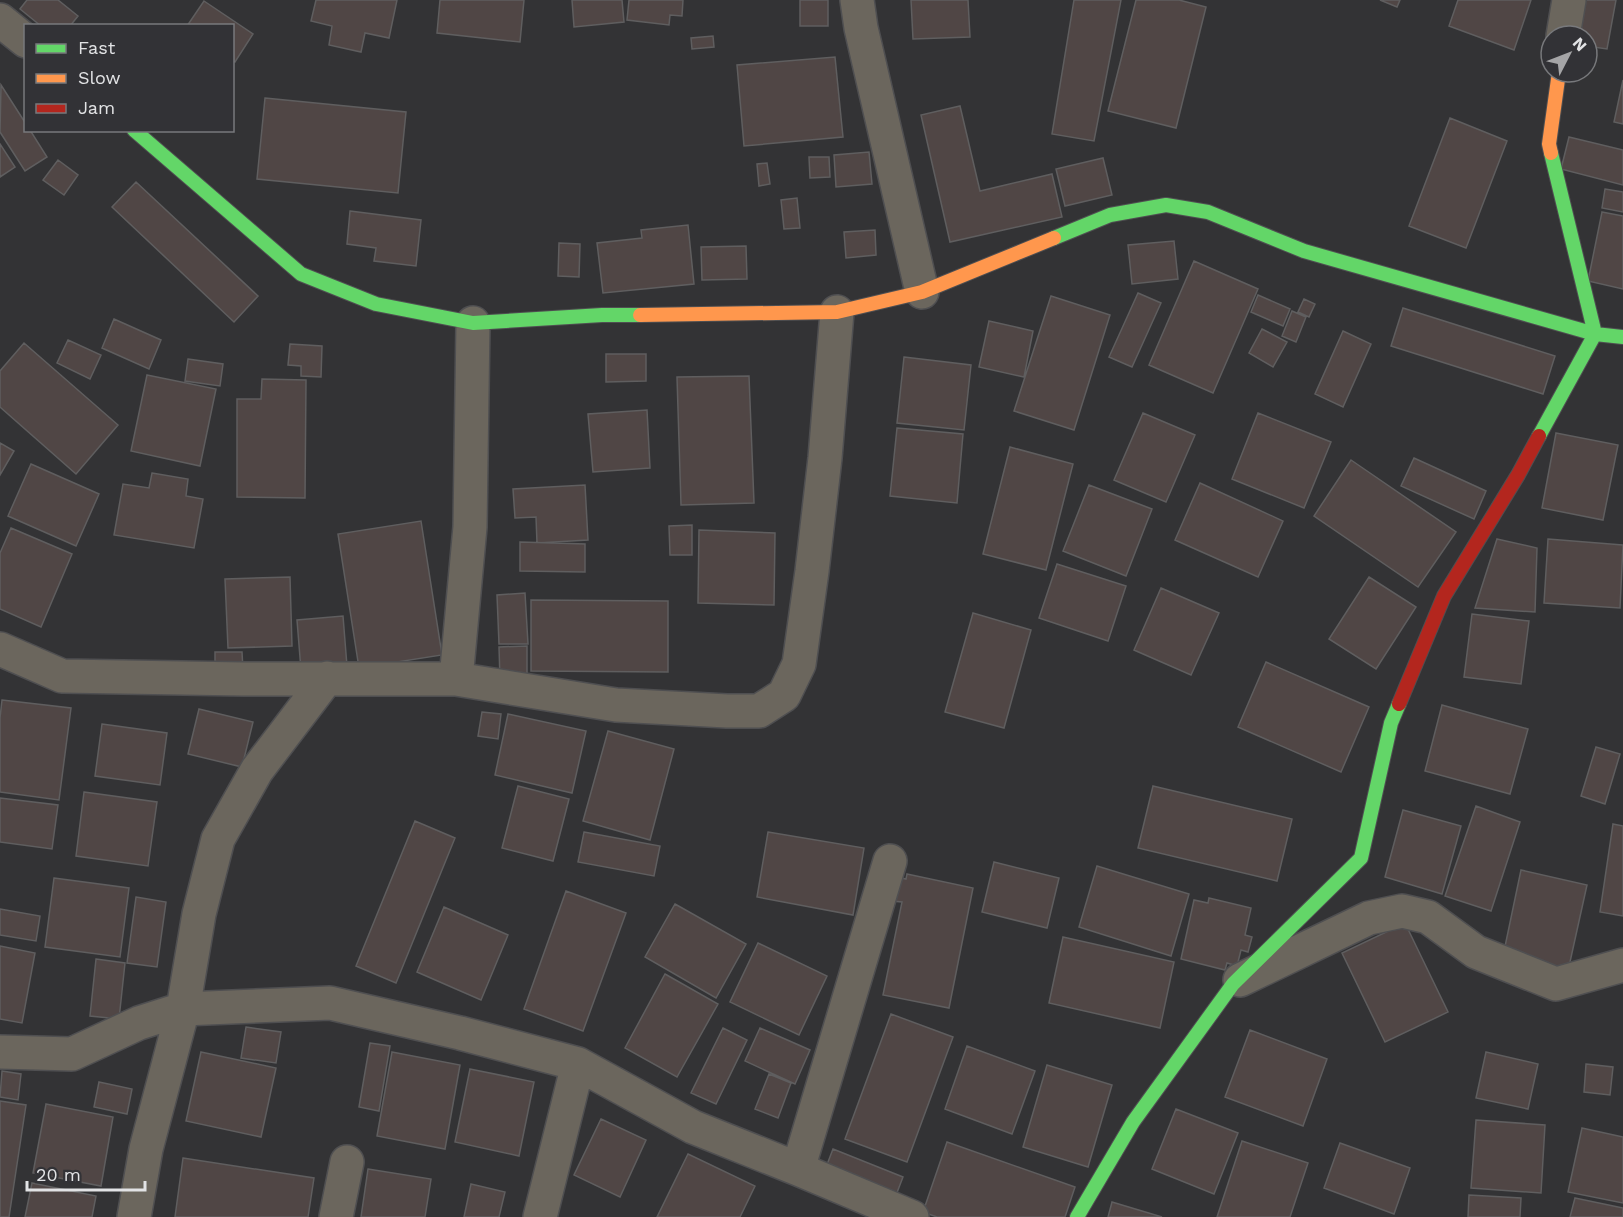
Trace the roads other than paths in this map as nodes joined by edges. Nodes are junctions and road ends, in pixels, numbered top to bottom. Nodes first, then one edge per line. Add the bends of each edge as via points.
1 (857, 0) edge
2 (1569, 0) edge
3 (0, 20) edge
4 (1565, 24) edge
5 (24, 39) edge
6 (1556, 84) edge
7 (136, 132) edge
8 (922, 292) junction
9 (837, 312) junction
10 (472, 323) junction
11 (1594, 334) junction
12 (1623, 337) edge
13 (0, 649) edge
14 (327, 678) junction
15 (456, 679) junction
16 (890, 861) dead end
17 (1623, 965) edge
18 (1233, 984) junction
19 (183, 1009) junction
20 (0, 1052) edge
21 (578, 1064) junction
22 (347, 1162) dead end
23 (798, 1169) junction
24 (134, 1217) edge
25 (336, 1217) edge
26 (540, 1217) edge
27 (912, 1217) edge
28 (1077, 1217) edge

1 - 8 street
2 - 4 street
3 - 5 street
6 - 11 street via 1549,144
7 - 10 street via 301,274 376,304
8 - 9 street
8 - 11 street via 1110,215 1166,205 1208,212 1304,251
9 - 10 street via 602,315
9 - 15 street via 812,572 799,664 784,695 759,711 727,711 616,705
10 - 15 street via 470,527
11 - 12 street
11 - 18 street via 1518,475 1444,596 1391,723 1360,858
13 - 14 street via 62,676
14 - 15 street
14 - 19 street via 257,770 218,839 199,914
16 - 23 street
17 - 18 street via 1556,984 1476,952 1428,917 1402,911 1369,918
18 - 28 street via 1133,1122
19 - 20 street via 139,1023 72,1054
19 - 21 street via 330,1003
19 - 24 street via 146,1149
21 - 23 street via 693,1127
21 - 26 street
22 - 25 street
23 - 27 street

